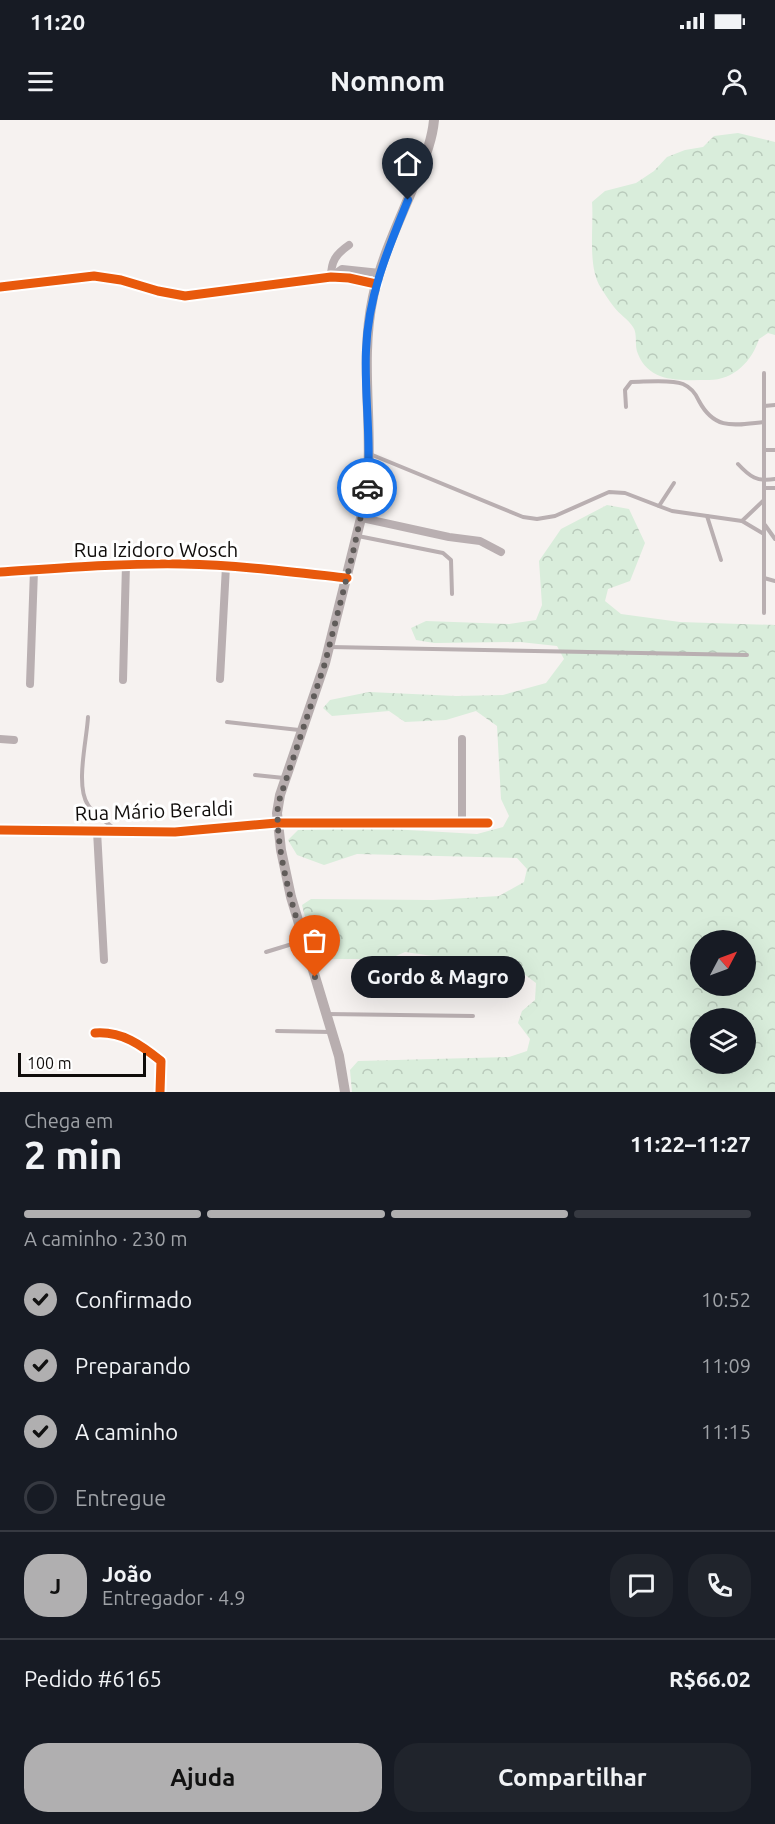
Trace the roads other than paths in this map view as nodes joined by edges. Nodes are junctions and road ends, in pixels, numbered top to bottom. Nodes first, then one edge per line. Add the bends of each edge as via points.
1 (434, 120) edge
2 (349, 245) dead end
3 (331, 277) junction
4 (378, 278) junction
5 (0, 287) edge
6 (764, 373) dead end
7 (775, 405) edge
8 (764, 406) junction
9 (626, 407) dead end
10 (764, 422) junction
11 (764, 450) junction
12 (775, 450) edge
13 (369, 453) junction
14 (738, 464) dead end
15 (775, 479) edge
16 (764, 481) junction
17 (674, 483) dead end
18 (764, 488) junction
19 (775, 488) edge
20 (764, 500) junction
21 (659, 506) junction
22 (707, 516) junction
23 (362, 518) junction
24 (742, 521) junction
25 (764, 524) junction
26 (764, 534) junction
27 (357, 536) junction
28 (775, 539) edge
29 (501, 552) dead end
30 (721, 560) dead end
31 (126, 564) junction
32 (226, 566) junction
33 (34, 570) junction
34 (0, 572) edge
35 (347, 578) junction
36 (764, 578) junction
37 (775, 581) edge
38 (452, 594) dead end
39 (764, 613) dead end
40 (330, 647) junction
41 (747, 655) dead end
42 (220, 679) dead end
43 (123, 680) dead end
44 (30, 684) dead end
45 (88, 717) dead end
46 (227, 722) dead end
47 (303, 730) junction
48 (0, 739) edge
49 (462, 739) dead end
50 (14, 740) dead end
51 (255, 775) dead end
52 (286, 778) junction
53 (277, 823) junction
54 (462, 823) junction
55 (488, 823) dead end
56 (0, 830) edge
57 (97, 831) junction
58 (118, 832) junction
59 (303, 941) junction
60 (266, 951) dead end
61 (104, 960) dead end
62 (326, 1014) junction
63 (473, 1016) dead end
64 (277, 1031) dead end
65 (332, 1032) junction
66 (95, 1033) dead end
67 (160, 1092) edge
68 (345, 1092) edge

1 - 4 main road via 430,144
2 - 3 street via 332,261
3 - 4 street via 342,269
3 - 5 street via 185,296 94,276
4 - 13 main road via 366,347
6 - 8 lane
7 - 8 lane
8 - 10 lane
9 - 10 lane via 625,390 631,382 681,383 721,423 733,426
10 - 11 lane
11 - 12 lane
11 - 16 lane
13 - 21 lane via 530,518 555,516 609,492 625,493
13 - 23 main road
14 - 16 lane via 750,477
15 - 16 lane
16 - 18 lane
17 - 21 lane
18 - 19 lane
18 - 20 lane
20 - 24 lane
20 - 25 lane
21 - 22 lane
22 - 24 lane
22 - 30 lane
23 - 27 main road
23 - 29 street via 480,541
24 - 26 lane
25 - 26 lane
25 - 28 lane
26 - 36 lane
27 - 35 main road
27 - 38 lane via 448,556
31 - 32 street, Rua Izidoro Wosch
31 - 33 street, Rua Izidoro Wosch
31 - 43 street
32 - 35 street, Rua Izidoro Wosch
32 - 42 street
33 - 34 street, Rua Izidoro Wosch
33 - 44 street
35 - 40 main road
36 - 37 lane
36 - 39 lane
40 - 41 lane
40 - 47 main road
45 - 58 lane via 81,774 86,803
46 - 47 lane
47 - 52 main road
48 - 50 street
49 - 54 street
51 - 52 lane
52 - 53 main road
53 - 54 street, Rua Mário Beraldi
53 - 58 street, Rua Mário Beraldi via 175,832
53 - 59 main road
54 - 55 street, Rua Mário Beraldi
56 - 57 street, Rua Mário Beraldi
57 - 58 street, Rua Mário Beraldi
57 - 61 street
59 - 60 lane
59 - 62 main road
62 - 63 lane
62 - 65 main road
64 - 65 lane
65 - 68 main road
66 - 67 street via 129,1039 161,1061

